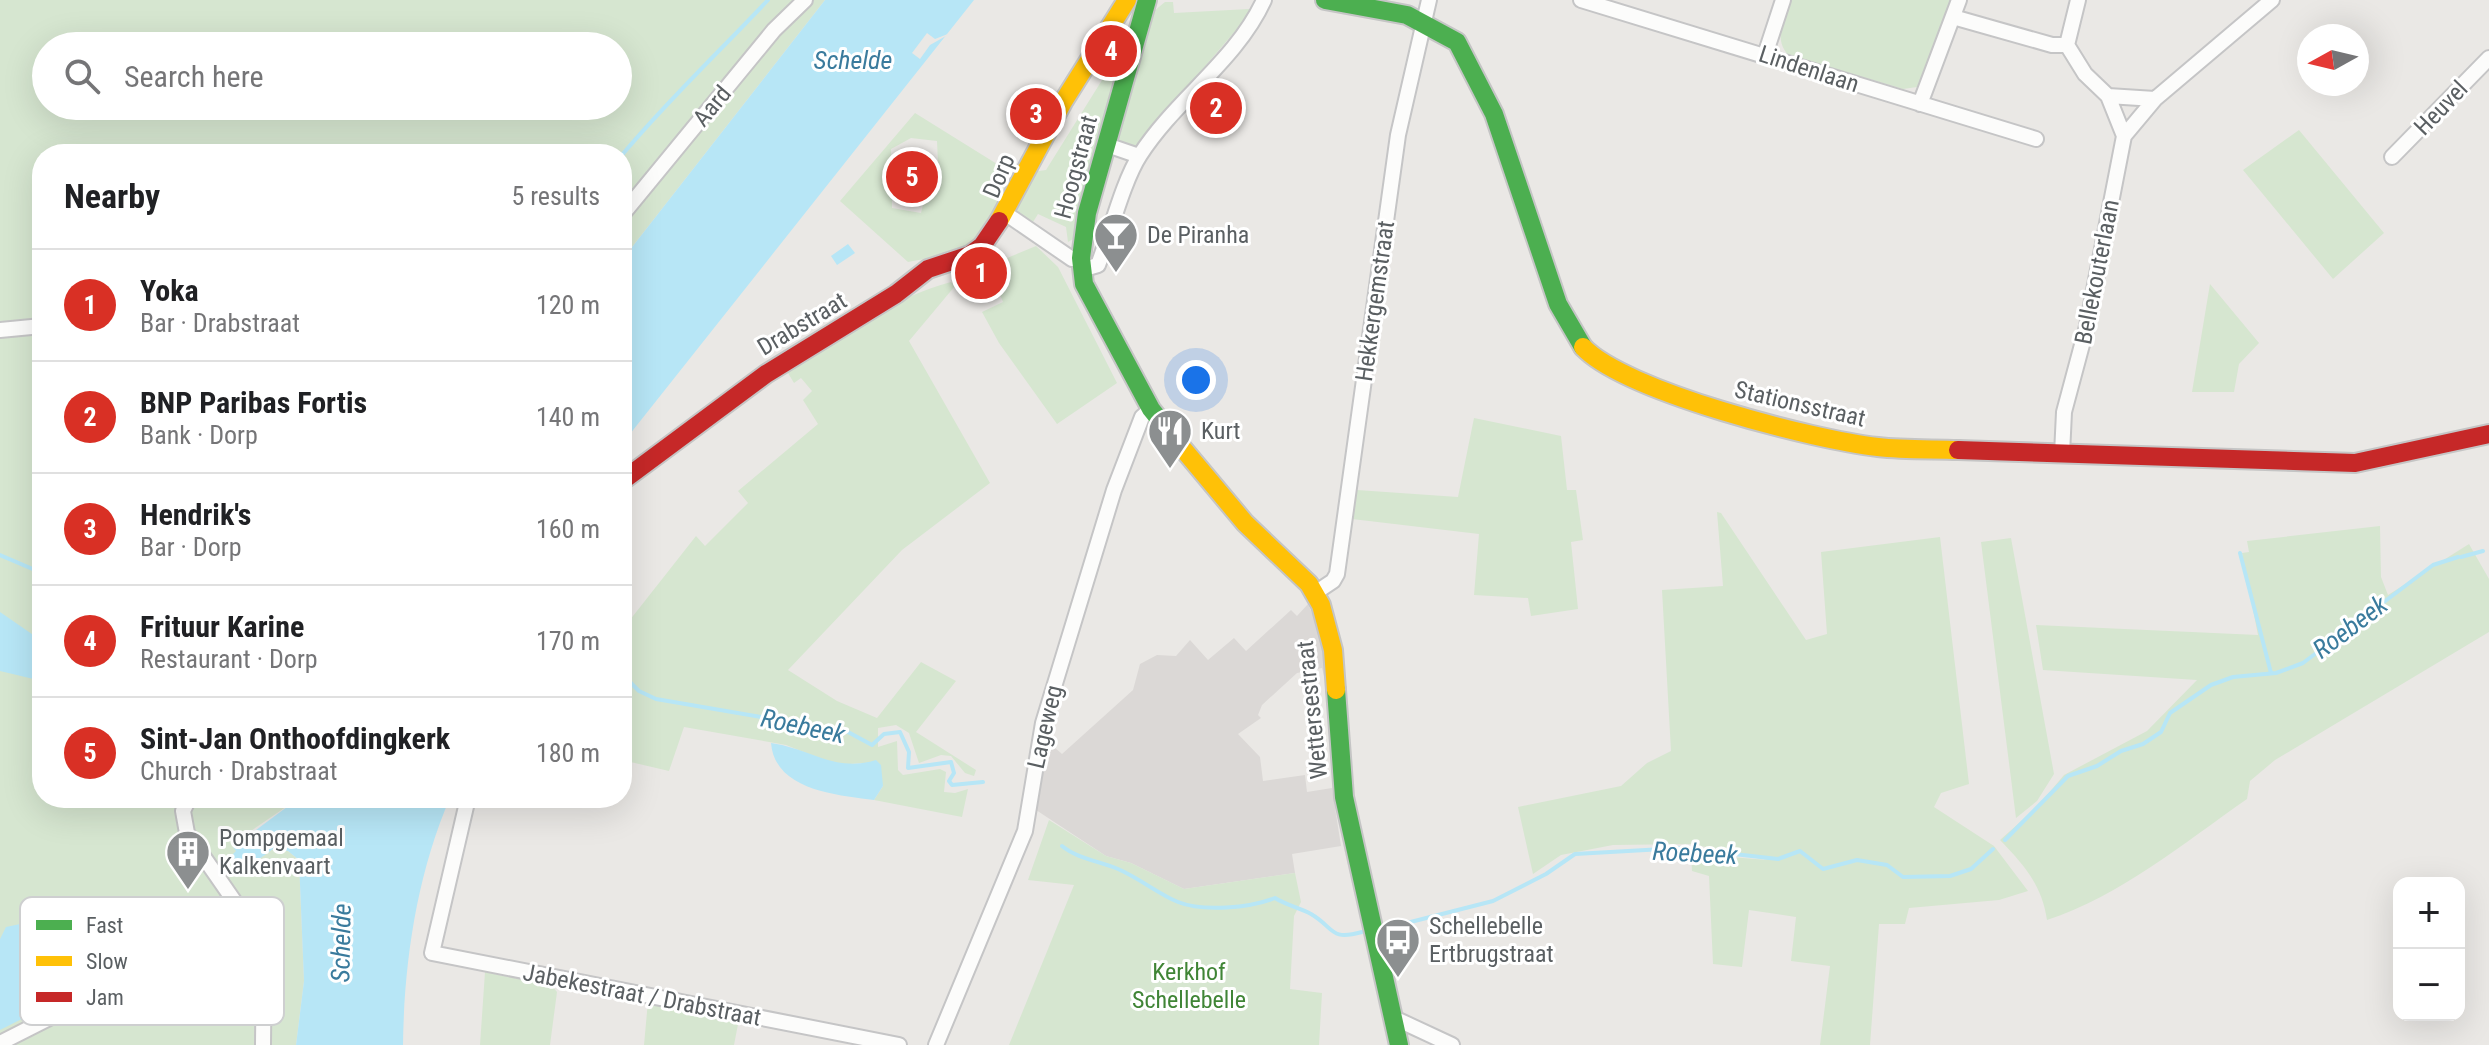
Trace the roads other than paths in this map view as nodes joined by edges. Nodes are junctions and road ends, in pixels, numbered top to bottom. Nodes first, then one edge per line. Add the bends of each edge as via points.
1 (805, 0) edge
2 (1127, 0) edge
3 (1147, 0) edge
4 (1264, 0) edge
5 (1325, 0) edge
6 (1429, 0) edge
7 (1581, 0) edge
8 (1783, 0) edge
9 (1959, 0) edge
10 (2078, 0) edge
11 (2272, 0) edge
12 (1953, 17) junction
13 (1422, 21) junction
14 (2067, 45) junction
15 (1765, 55) junction
16 (2489, 58) edge
17 (2108, 96) junction
18 (2155, 99) junction
19 (1920, 104) junction
20 (2124, 136) junction
21 (2036, 139) dead end
22 (1107, 145) junction
23 (1139, 156) junction
24 (2392, 157) dead end
25 (632, 203) edge
26 (1005, 213) junction
27 (1081, 264) junction
28 (1091, 301) joint
29 (32, 327) edge
30 (0, 330) edge
31 (1151, 409) junction
32 (2489, 434) edge
33 (2062, 454) junction
34 (632, 473) edge
35 (1315, 593) junction
36 (184, 808) edge
37 (466, 808) edge
38 (230, 897) edge
39 (1394, 1018) junction
40 (36, 1025) edge
41 (263, 1025) edge
42 (0, 1043) edge
43 (263, 1045) edge
44 (899, 1045) edge
45 (936, 1045) edge
46 (1399, 1045) edge
47 (1452, 1045) edge

1 - 25 street, Aard
2 - 26 street, Dorp via 1063,102
3 - 22 street, Hoogstraat
4 - 23 street via 1215,70
5 - 13 street, Stationsstraat
6 - 13 street, Hekkergemstraat
7 - 15 street, Lindenlaan
8 - 15 street
9 - 12 street
10 - 14 street
11 - 18 street, Bellekouterlaan
12 - 14 street
12 - 19 street
13 - 33 street, Stationsstraat via 1457,42 1467,56 1494,114 1565,321 1594,359 1649,385 1788,430 1878,447
13 - 35 street, Hekkergemstraat via 1399,127 1337,574
14 - 17 street via 2085,74
15 - 19 street, Lindenlaan
16 - 24 street, Heuvel
17 - 18 street
17 - 20 street
18 - 20 street, Bellekouterlaan
19 - 21 street, Lindenlaan
20 - 33 street, Bellekouterlaan via 2087,326 2064,412
22 - 23 street
22 - 27 street, Hoogstraat via 1087,213
23 - 27 street via 1098,265
26 - 27 street, Dorp
26 - 34 street, Drabstraat via 970,255 928,269 755,380
27 - 28 street, Hoogstraat
28 - 31 street, Wettersestraat
29 - 30 street
31 - 35 street, Wettersestraat via 1214,489
31 - 45 street, Lageweg via 1142,417 1087,573 1043,723 1025,831
32 - 33 street, Stationsstraat via 2355,463
35 - 39 street, Wettersestraat via 1333,650 1344,797
36 - 38 street via 187,833
37 - 44 street, Jabekestraat / Drabstraat via 432,953
39 - 46 street, Wettersestraat
39 - 47 street
40 - 42 street
41 - 43 street

